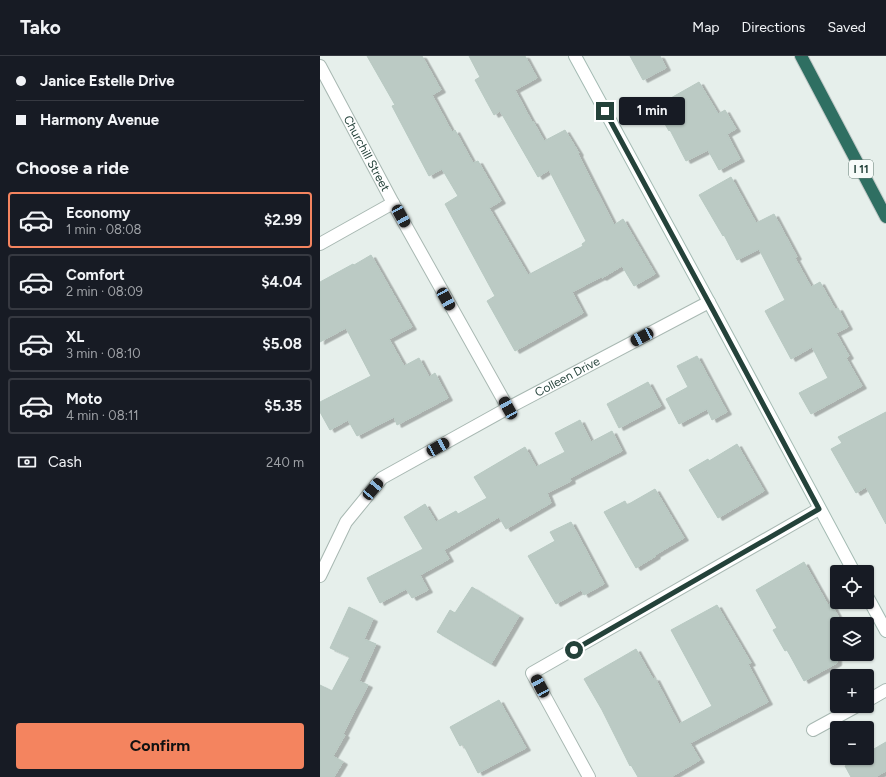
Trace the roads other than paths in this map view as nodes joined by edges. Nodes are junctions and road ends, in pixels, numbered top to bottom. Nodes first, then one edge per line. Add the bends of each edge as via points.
1 (575, 56) edge
2 (801, 56) edge
3 (320, 66) edge
4 (393, 203) junction
5 (886, 216) edge
6 (320, 244) edge
7 (709, 302) junction
8 (508, 408) junction
9 (819, 509) junction
10 (850, 565) edge
11 (320, 576) edge
12 (874, 609) edge
13 (886, 631) edge
14 (886, 690) edge
15 (874, 697) edge
16 (844, 713) edge
17 (814, 730) dead end
18 (589, 777) edge

1 - 7 street
2 - 5 highway, I 11
3 - 4 street, Churchill Street
4 - 6 street
4 - 8 street, Churchill Street
7 - 8 street, Colleen Drive
7 - 9 street
8 - 11 street, Colleen Drive via 382,478 346,522
9 - 10 street
9 - 18 street via 532,673
12 - 13 street
14 - 15 street
16 - 17 street

